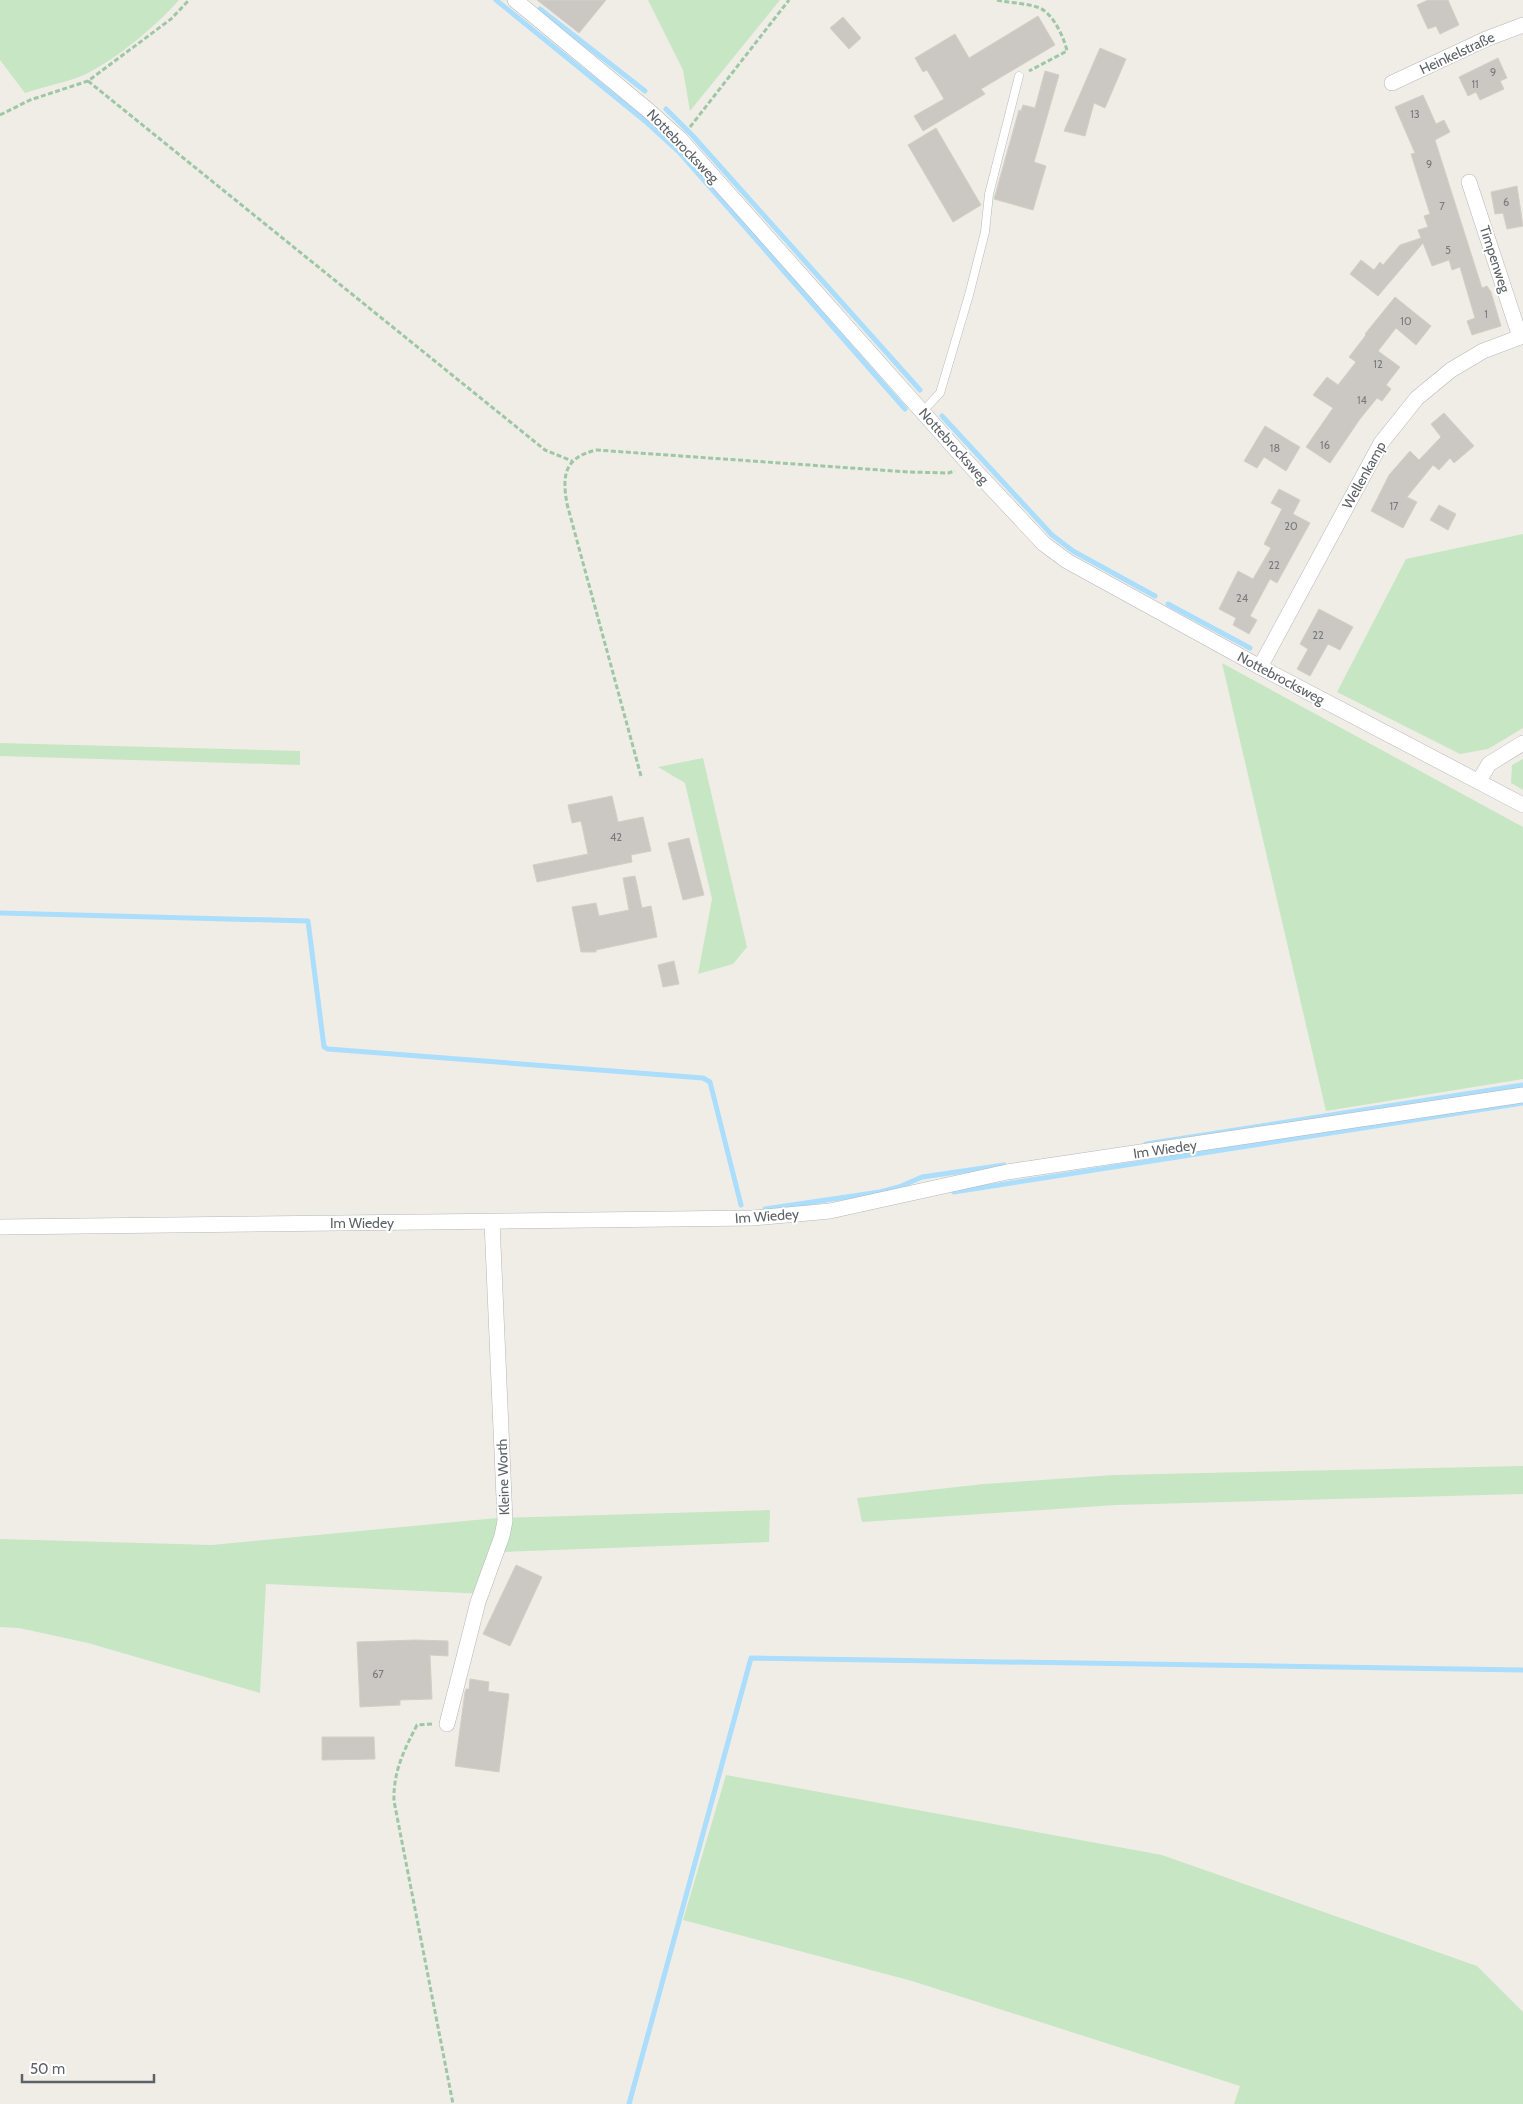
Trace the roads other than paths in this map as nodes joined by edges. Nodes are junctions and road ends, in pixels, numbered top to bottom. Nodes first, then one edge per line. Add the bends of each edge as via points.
1 (515, 0) edge
2 (1523, 25) edge
3 (1019, 76) road end
4 (1392, 82) dead end
5 (1469, 182) dead end
6 (1522, 337) edge
7 (923, 411) junction
8 (1260, 667) junction
9 (1523, 743) edge
10 (1478, 781) junction
11 (1523, 805) edge
12 (1523, 1095) edge
13 (492, 1222) junction
14 (0, 1227) edge
15 (447, 1724) road end

1 - 7 street, Nottebrocksweg via 680,139
2 - 4 street, Heinkelstraße
3 - 7 lane via 989,194 985,232 969,294 940,393
5 - 6 street, Timpenweg
6 - 8 street, Wellenkamp via 1483,352 1451,370 1417,398 1381,443
7 - 8 street, Nottebrocksweg via 1044,544 1067,560
8 - 10 street, Nottebrocksweg
9 - 10 street via 1489,764
10 - 11 street, Nottebrocksweg
12 - 13 street, Im Wiedey via 1007,1172 830,1211 754,1218
13 - 14 street, Im Wiedey
13 - 15 street, Kleine Worth via 505,1521 478,1602

